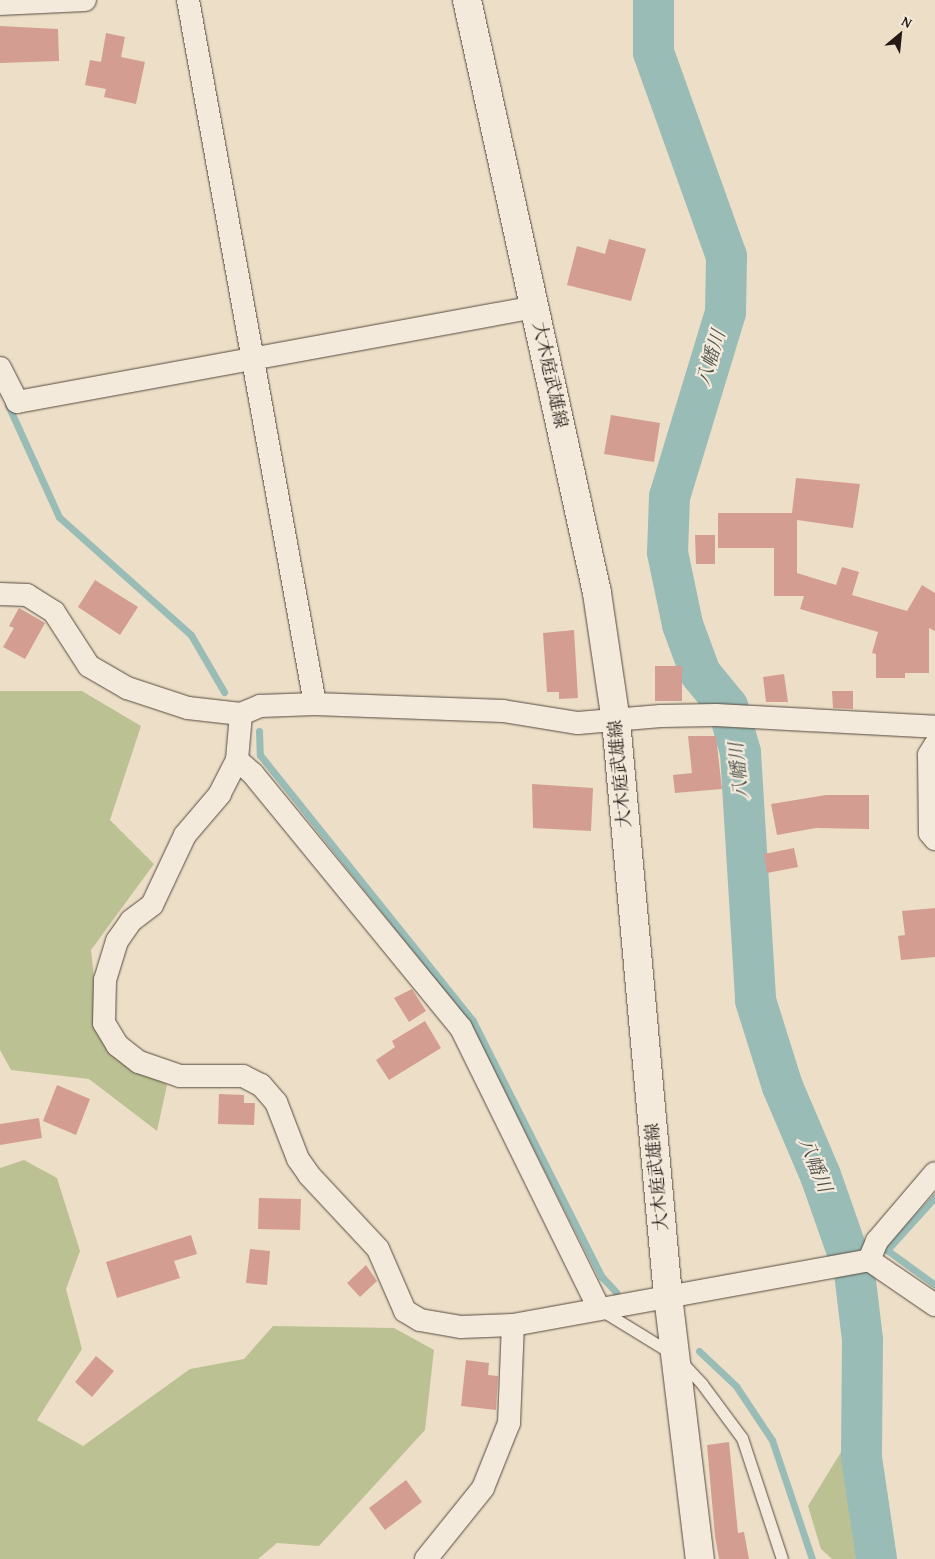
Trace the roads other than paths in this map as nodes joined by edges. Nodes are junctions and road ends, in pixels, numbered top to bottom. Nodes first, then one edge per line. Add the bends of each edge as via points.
1 (85, 0) edge
2 (188, 0) edge
3 (468, 0) edge
4 (0, 4) edge
5 (535, 308) junction
6 (253, 359) junction
7 (0, 368) edge
8 (0, 594) edge
9 (315, 704) junction
10 (240, 714) junction
11 (616, 722) junction
12 (935, 727) edge
13 (935, 745) edge
14 (237, 760) junction
15 (935, 839) edge
16 (935, 1173) edge
17 (869, 1260) junction
18 (668, 1296) junction
19 (935, 1305) edge
20 (599, 1309) junction
21 (514, 1325) junction
22 (676, 1356) junction
23 (426, 1559) edge
24 (700, 1559) edge
25 (782, 1559) edge

1 - 4 street
2 - 6 street
3 - 5 main road, 大木庭武雄線
5 - 6 street
5 - 11 main road, 大木庭武雄線 via 597,593
6 - 7 street via 17,402
6 - 9 street
8 - 10 street via 27,595 54,612 89,666 127,688 188,708
9 - 10 street via 260,706
9 - 11 street via 503,711 578,723
10 - 14 street
11 - 12 street via 661,716 716,715
11 - 18 main road, 大木庭武雄線
13 - 15 street via 930,755 930,833
14 - 20 street via 253,774 461,1028
14 - 21 street via 220,794 184,835 152,905 131,921 116,942 105,980 104,1023 117,1045 139,1062 180,1076 243,1076 261,1085 276,1102 298,1159 309,1175 378,1249 405,1310 420,1320 461,1327
16 - 17 street via 877,1241
17 - 18 street
17 - 19 street
18 - 20 street
18 - 22 main road, 大木庭武雄線
20 - 21 street
20 - 22 lane
21 - 23 street via 510,1422 483,1488
22 - 24 main road, 大木庭武雄線
22 - 25 lane via 702,1384 742,1438

